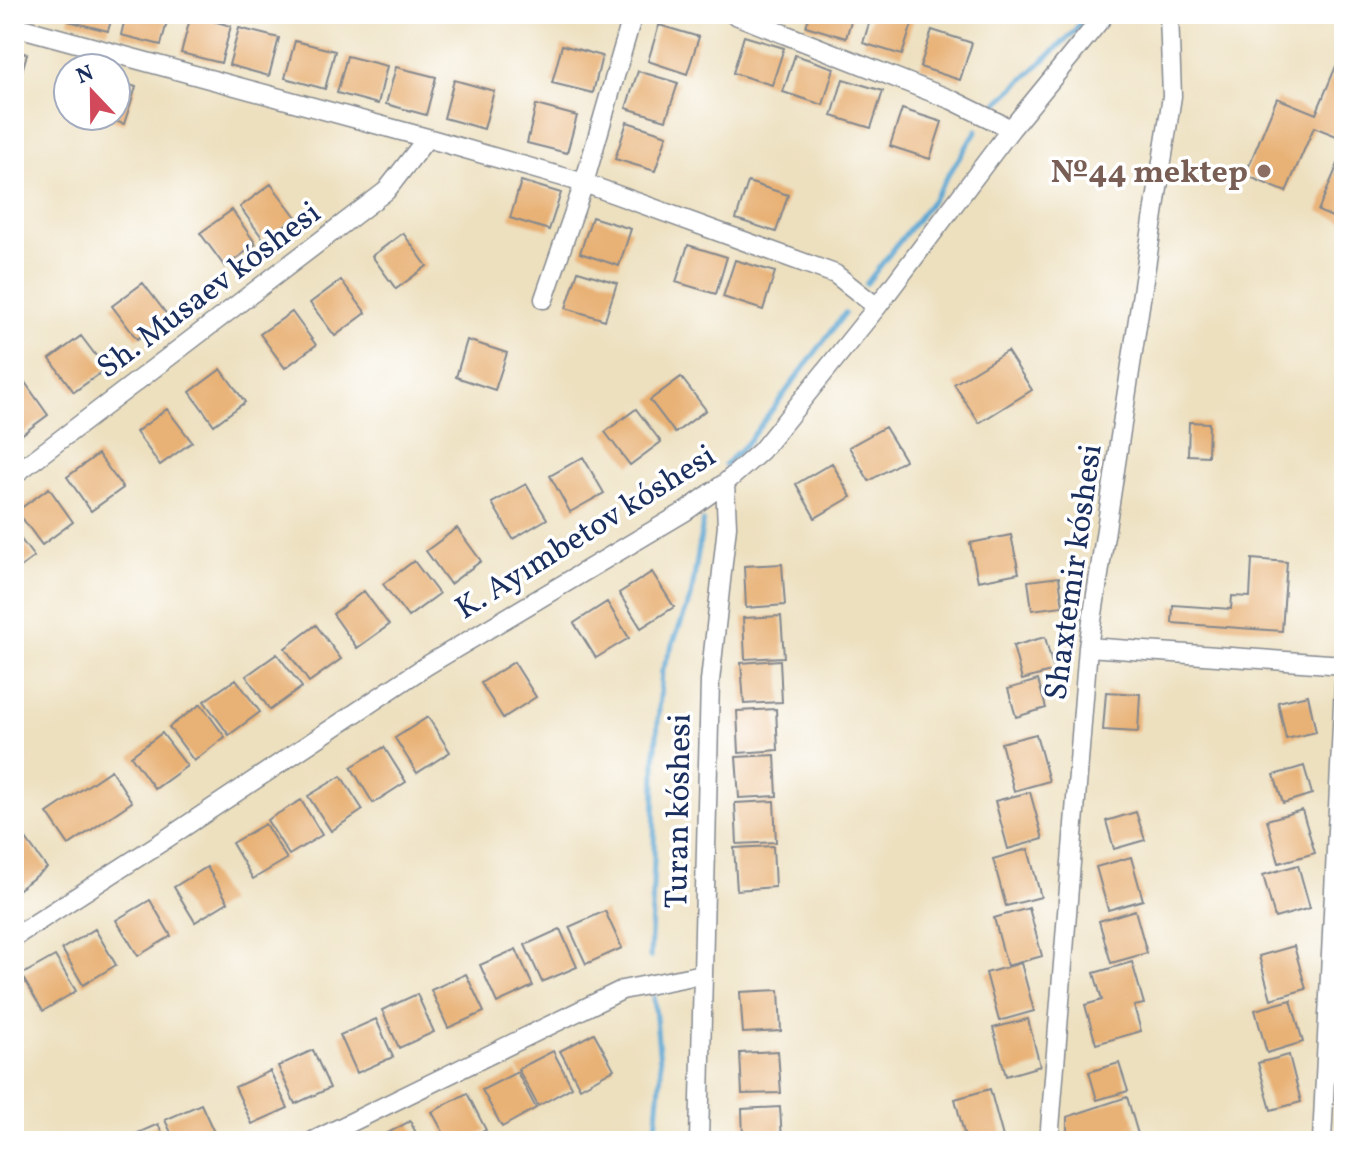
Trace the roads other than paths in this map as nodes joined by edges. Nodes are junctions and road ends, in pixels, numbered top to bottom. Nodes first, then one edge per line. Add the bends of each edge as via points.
1 (633, 14) edge
2 (733, 14) edge
3 (1105, 14) edge
4 (1169, 14) edge
5 (14, 26) edge
6 (1011, 129) junction
7 (427, 138) junction
8 (584, 183) junction
9 (544, 299) dead end
10 (877, 307) junction
11 (14, 475) edge
12 (725, 483) junction
13 (1088, 647) junction
14 (1344, 665) edge
15 (1344, 684) edge
16 (14, 937) edge
17 (703, 974) junction
18 (313, 1141) edge
19 (699, 1141) edge
20 (1049, 1141) edge
21 (1322, 1141) edge

1 - 8 street
2 - 6 street via 952,100
3 - 6 street, K. Ayımbetov kóshesi
4 - 13 street, Shaxtemir kóshesi via 1172,96
5 - 7 street
6 - 10 street, K. Ayımbetov kóshesi
7 - 8 street
7 - 11 street, Sh. Musaev kóshesi via 386,191
8 - 9 street
8 - 10 street via 835,274
10 - 12 street, K. Ayımbetov kóshesi via 761,451
12 - 16 street, K. Ayımbetov kóshesi via 426,666
12 - 17 street, Turan kóshesi via 727,526 710,681
13 - 14 street
13 - 20 street, Shaxtemir kóshesi
15 - 21 street
17 - 18 street via 622,990
17 - 19 street, Turan kóshesi

